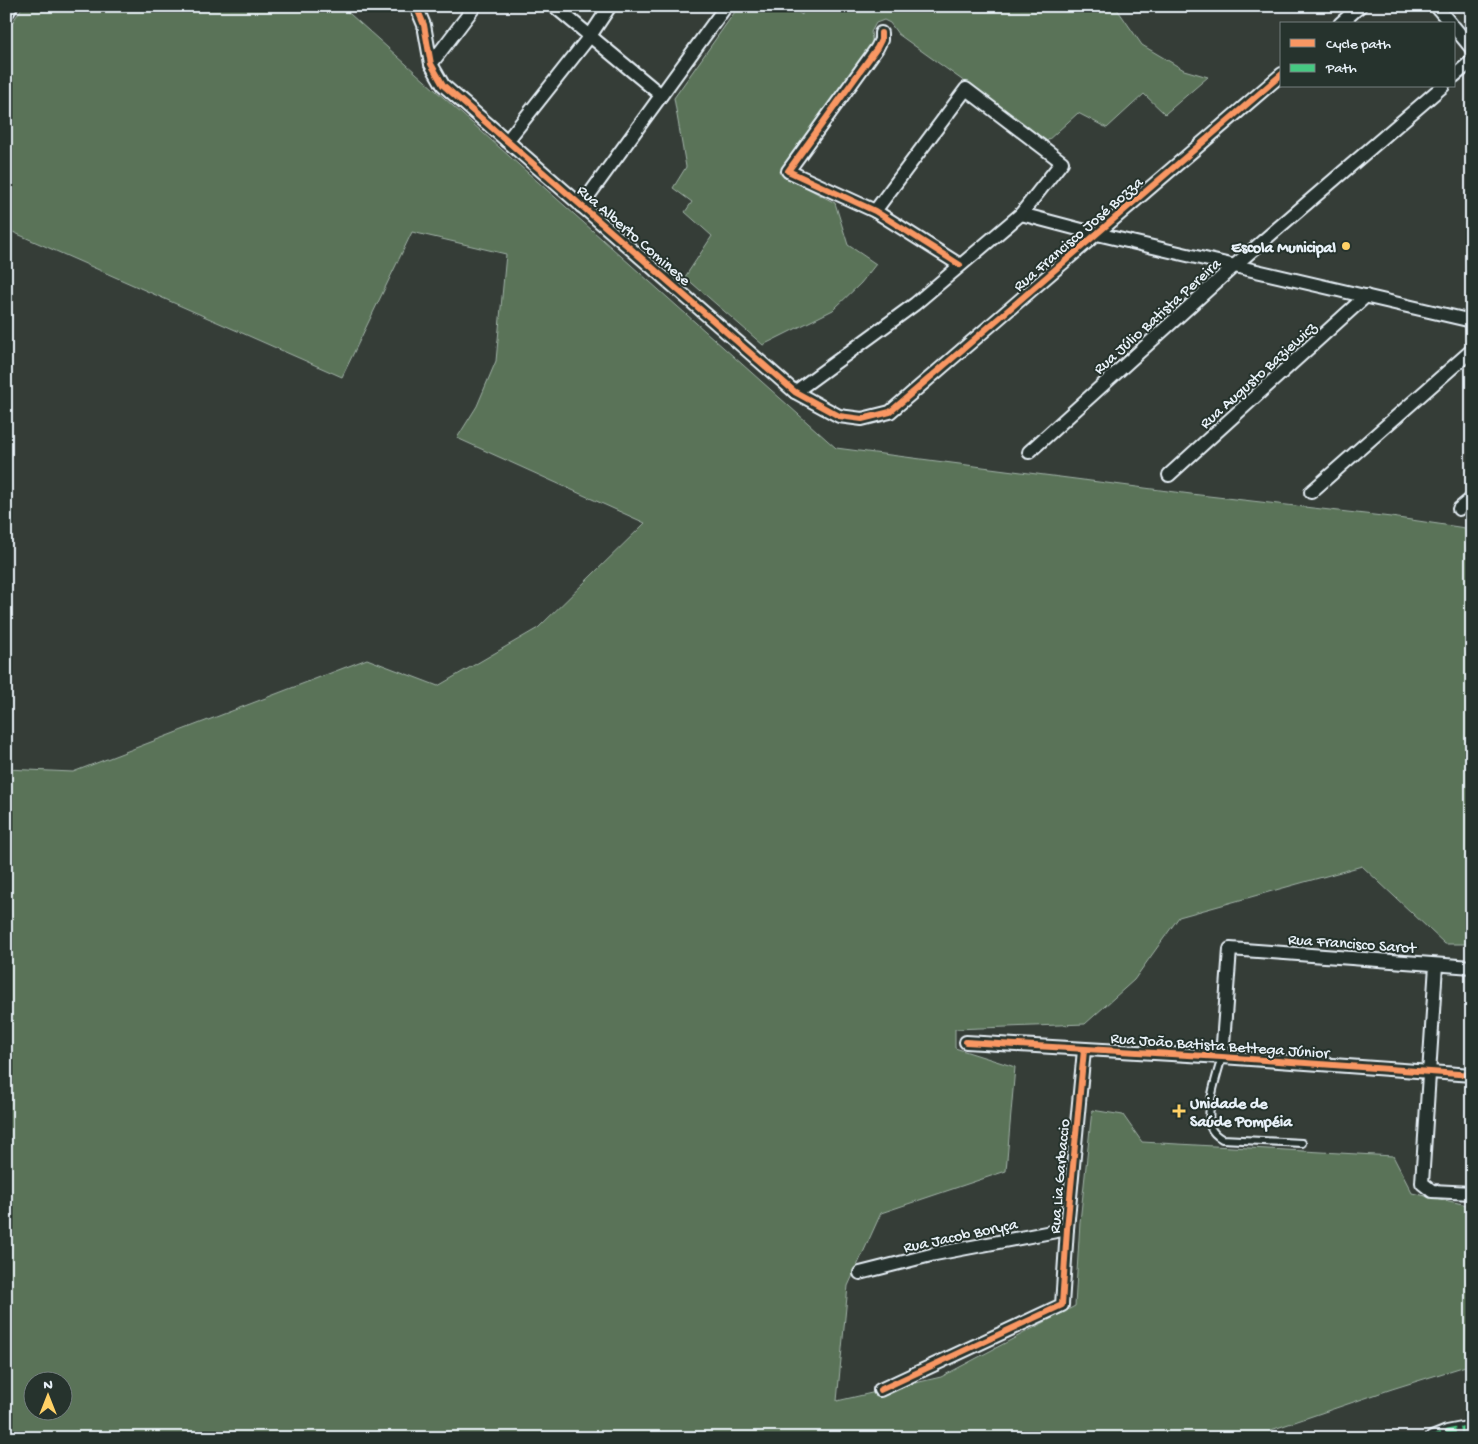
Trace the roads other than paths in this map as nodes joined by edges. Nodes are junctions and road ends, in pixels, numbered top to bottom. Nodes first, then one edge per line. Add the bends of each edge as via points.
1 (9, 6) edge
2 (416, 6) edge
3 (475, 6) edge
4 (554, 6) edge
5 (610, 6) edge
6 (726, 6) edge
7 (1360, 6) edge
8 (1436, 6) edge
9 (6, 11) edge
10 (1342, 22) edge
11 (1450, 22) edge
12 (1456, 29) edge
13 (882, 33) dead end
14 (590, 36) junction
15 (1472, 49) edge
16 (1472, 61) edge
17 (431, 64) junction
18 (1456, 74) edge
19 (1280, 76) edge
20 (1441, 88) edge
21 (661, 95) junction
22 (507, 141) junction
23 (581, 206) junction
24 (875, 211) junction
25 (1021, 214) junction
26 (1097, 234) junction
27 (960, 265) junction
28 (1234, 266) junction
29 (1366, 296) junction
30 (1472, 321) edge
31 (1472, 350) edge
32 (795, 392) junction
33 (890, 412) joint
34 (1029, 452) dead end
35 (1169, 476) dead end
36 (1311, 492) dead end
37 (1472, 498) edge
38 (1459, 509) dead end
39 (1436, 965) junction
40 (1472, 967) edge
41 (966, 1042) dead end
42 (1084, 1050) junction
43 (1222, 1057) junction
44 (1429, 1072) junction
45 (1472, 1075) edge
46 (1302, 1143) dead end
47 (1472, 1193) edge
48 (1067, 1229) junction
49 (860, 1273) dead end
50 (880, 1390) dead end
51 (1472, 1427) edge
52 (1432, 1438) edge

1 - 9 street
2 - 17 street, Rua Alberto Cominese via 424,25
3 - 17 street
4 - 14 street
5 - 14 street
6 - 21 street
7 - 10 street
8 - 11 street
12 - 15 street
13 - 24 street via 877,48 788,171
14 - 21 street
14 - 22 street
16 - 18 street
17 - 22 street, Rua Alberto Cominese via 443,85
19 - 26 street, Rua Francisco José Bozza
20 - 28 street, Rua Júlio Batista Pereira
21 - 23 street
22 - 23 street, Rua Alberto Cominese
23 - 32 street, Rua Alberto Cominese
24 - 25 street via 966,89 1062,162
24 - 27 street
25 - 26 street
25 - 27 street
26 - 28 street
26 - 33 street, Rua Francisco José Bozza
27 - 32 street via 915,304
28 - 29 street
28 - 34 street, Rua Júlio Batista Pereira
29 - 30 street
29 - 35 street, Rua Augusto Baziewicz
31 - 36 street
32 - 33 street, Rua Alberto Cominese via 839,416 862,419
37 - 38 street
39 - 40 street, Rua Francisco Sarot
39 - 43 street, Rua Francisco Sarot via 1230,949
39 - 44 street
41 - 42 street, Rua João Batista Bettega Júnior
42 - 43 street, Rua João Batista Bettega Júnior
42 - 48 street, Rua Lia Garbaccio
43 - 44 street, Rua João Batista Bettega Júnior
43 - 46 lane via 1210,1103 1210,1126 1214,1134 1222,1139
44 - 45 street, Rua João Batista Bettega Júnior
44 - 47 street via 1422,1183 1432,1191
48 - 49 street, Rua Jacob Boryça via 935,1254
48 - 50 street, Rua Lia Garbaccio via 1062,1305
51 - 52 street

